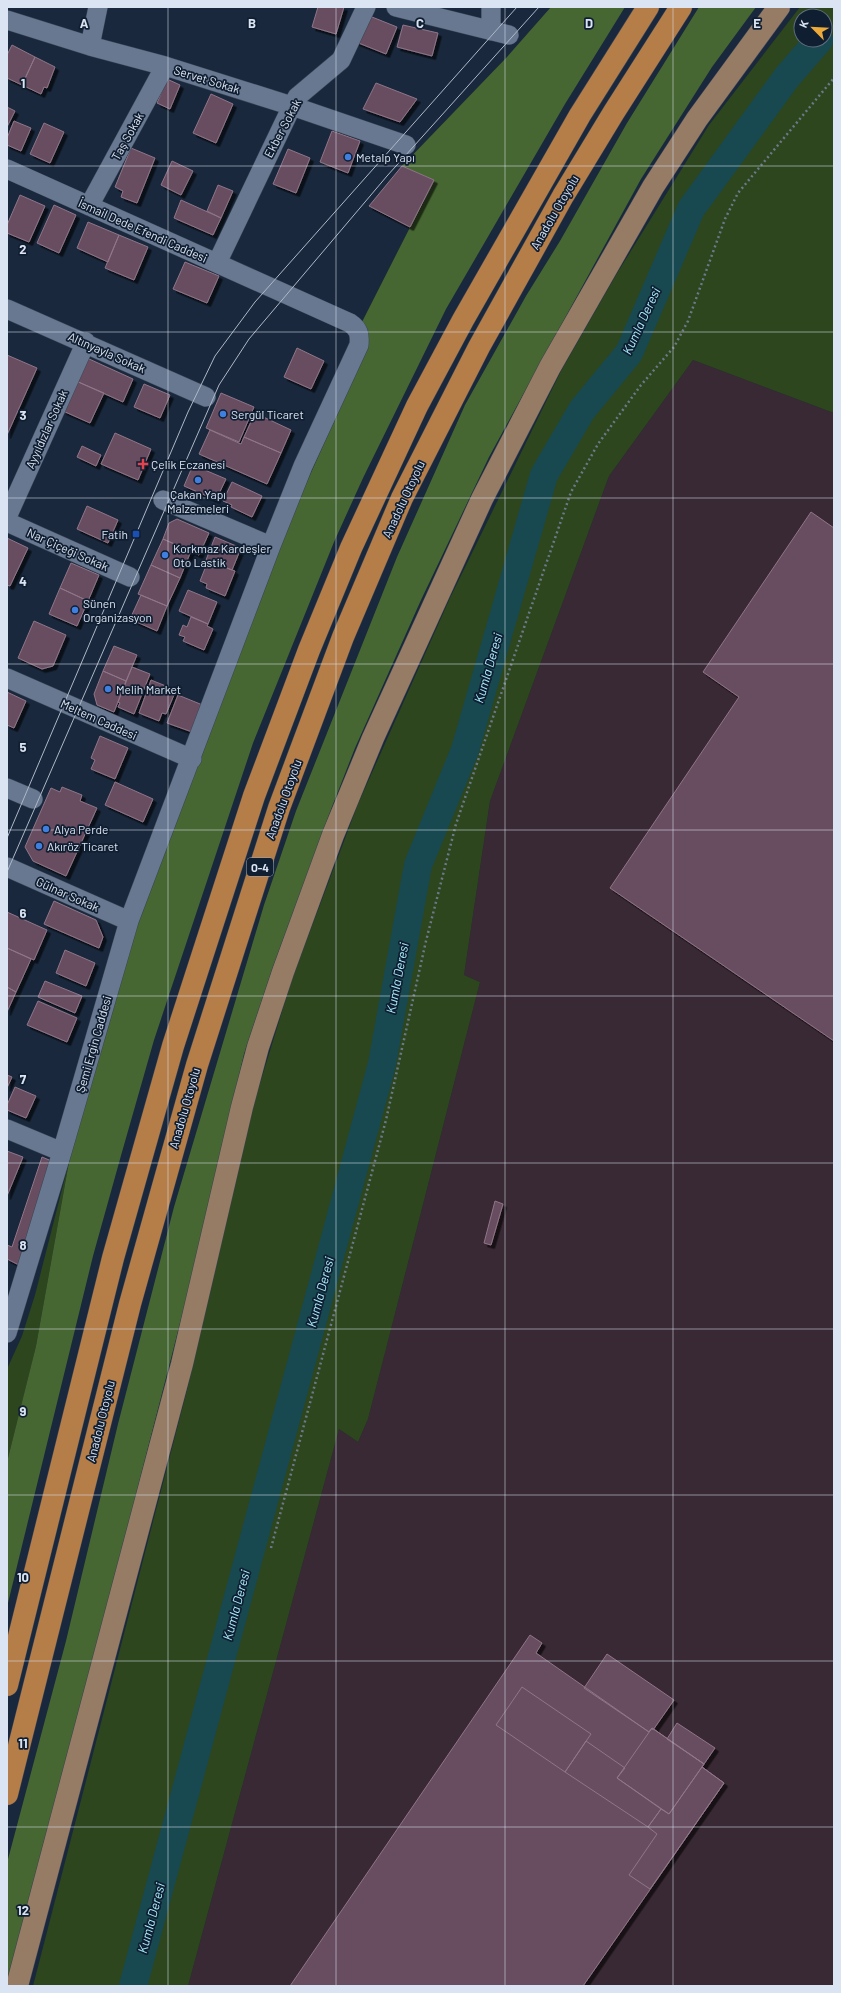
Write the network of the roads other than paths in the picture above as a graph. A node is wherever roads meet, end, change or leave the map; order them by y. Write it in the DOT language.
graph roads {
  1 [pos="98,7"];
  2 [pos="366,7"];
  3 [pos="396,7"];
  4 [pos="491,7"];
  5 [pos="648,7"];
  6 [pos="681,7"];
  7 [pos="779,7"];
  8 [pos="7,20"];
  9 [pos="90,46"];
  10 [pos="165,66"];
  11 [pos="292,106"];
  12 [pos="406,145"];
  13 [pos="9,175"];
  14 [pos="89,206"];
  15 [pos="217,263"];
  16 [pos="7,309"];
  17 [pos="86,342"];
  18 [pos="206,396"];
  19 [pos="163,500"];
  20 [pos="7,517"];
  21 [pos="7,522"];
  22 [pos="271,546"];
  23 [pos="130,577"];
  24 [pos="7,678"];
  25 [pos="192,759"];
  26 [pos="7,788"];
  27 [pos="33,800"];
  28 [pos="7,867"];
  29 [pos="128,921"];
  30 [pos="7,1129"];
  31 [pos="62,1152"];
  32 [pos="7,1333"];
  33 [pos="7,1685"];
  34 [pos="7,1794"];
  35 [pos="17,1986"];
  1 -- 9 [label="street"];
  2 -- 11 [label="street, Ekber Sokak"];
  3 -- 4 [label="street"];
  5 -- 33 [label="highway, O-4"];
  6 -- 34 [label="highway, Anadolu Otoyolu / O-4"];
  7 -- 35 [label="main road"];
  8 -- 9 [label="street, Servet Sokak"];
  9 -- 10 [label="street, Servet Sokak"];
  10 -- 11 [label="street, Servet Sokak"];
  10 -- 14 [label="street, Taş Sokak"];
  11 -- 12 [label="street, Servet Sokak"];
  11 -- 15 [label="street, Ekber Sokak"];
  13 -- 14 [label="street, İsmail Dede Efendi Caddesi"];
  14 -- 15 [label="street, İsmail Dede Efendi Caddesi"];
  15 -- 22 [label="street, İsmail Dede Efendi Caddesi"];
  16 -- 17 [label="street, Altınyayla Sokak"];
  17 -- 18 [label="street, Altınyayla Sokak"];
  17 -- 20 [label="street, Ayyıldızlar Sokak"];
  19 -- 22 [label="street"];
  21 -- 23 [label="street, Nar Çiçeği Sokak"];
  22 -- 25 [label="street, Şemi Ergin Caddesi"];
  24 -- 25 [label="street, Meltem Caddesi"];
  25 -- 29 [label="street, Şemi Ergin Caddesi"];
  26 -- 27 [label="street"];
  28 -- 29 [label="street, Gülnar Sokak"];
  29 -- 31 [label="street, Şemi Ergin Caddesi"];
  30 -- 31 [label="street"];
  31 -- 32 [label="street, Şemi Ergin Caddesi"];
}
